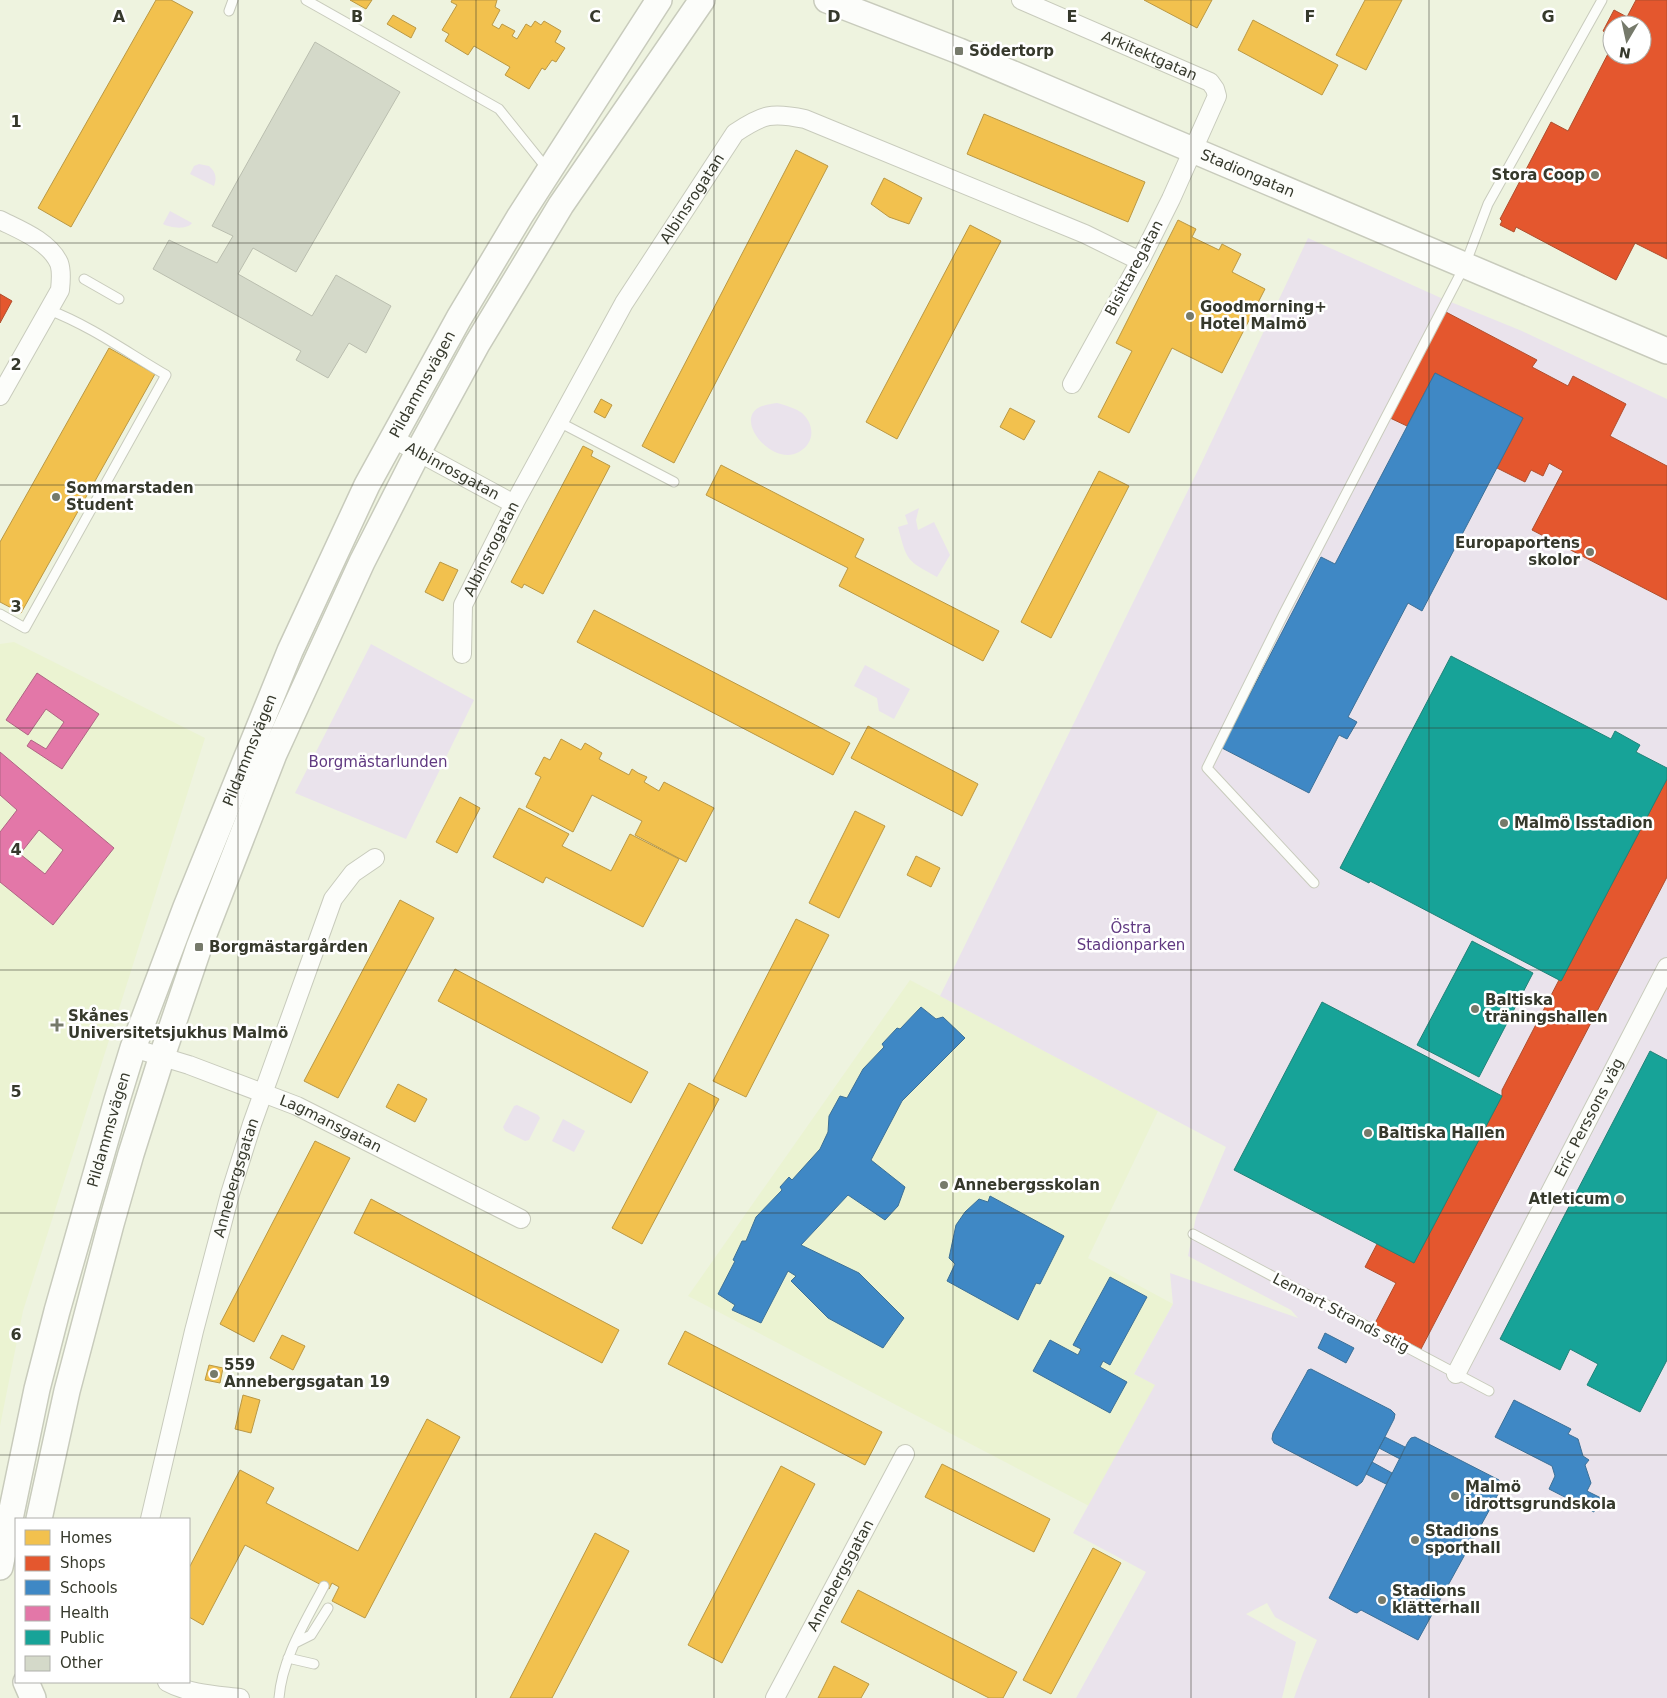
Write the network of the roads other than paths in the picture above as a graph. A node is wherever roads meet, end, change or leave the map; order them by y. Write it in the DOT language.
graph roads {
  1 [pos="233,0"];
  2 [pos="306,0"];
  3 [pos="659,0"];
  4 [pos="702,0"];
  5 [pos="826,0"];
  6 [pos="1021,0"];
  7 [pos="1602,0"];
  8 [pos="229,11"];
  9 [pos="1193,150"];
  10 [pos="548,171"];
  11 [pos="0,220"];
  12 [pos="1140,261"];
  13 [pos="1465,265"];
  14 [pos="84,279"];
  15 [pos="120,299"];
  16 [pos="49,310"];
  17 [pos="1667,351"];
  18 [pos="1072,384"];
  19 [pos="0,396"];
  20 [pos="559,422"];
  21 [pos="392,438"];
  22 [pos="418,452"];
  23 [pos="674,482"];
  24 [pos="514,504"];
  25 [pos="0,614"];
  26 [pos="462,654"];
  27 [pos="375,858"];
  28 [pos="1314,883"];
  29 [pos="1667,968"];
  30 [pos="133,1048"];
  31 [pos="162,1056"];
  32 [pos="264,1092"];
  33 [pos="521,1219"];
  34 [pos="1193,1234"];
  35 [pos="1456,1374"];
  36 [pos="1489,1391"];
  37 [pos="905,1454"];
  38 [pos="38,1518"];
  39 [pos="150,1518"];
  40 [pos="0,1567"];
  41 [pos="324,1586"];
  42 [pos="328,1608"];
  43 [pos="295,1643"];
  44 [pos="288,1658"];
  45 [pos="314,1664"];
  46 [pos="26,1683"];
  47 [pos="169,1683"];
  48 [pos="32,1698"];
  49 [pos="240,1698"];
  50 [pos="279,1698"];
  51 [pos="774,1698"];
  1 -- 8 [label="lane"];
  2 -- 10 [label="lane"];
  3 -- 10 [label="main road, Pildammsvägen"];
  4 -- 22 [label="main road, Pildammsvägen"];
  5 -- 9 [label="main road, Stadiongatan"];
  6 -- 9 [label="street, Arkitektgatan"];
  7 -- 13 [label="lane"];
  9 -- 12 [label="street, Bisittaregatan"];
  9 -- 13 [label="main road, Stadiongatan"];
  10 -- 21 [label="main road, Pildammsvägen"];
  11 -- 16 [label="street"];
  12 -- 18 [label="street, Bisittaregatan"];
  12 -- 20 [label="street, Albinsrogatan"];
  13 -- 17 [label="main road, Stadiongatan"];
  13 -- 28 [label="lane"];
  14 -- 15 [label="lane"];
  16 -- 19 [label="street"];
  16 -- 25 [label="lane"];
  20 -- 23 [label="lane"];
  20 -- 24 [label="street, Albinsrogatan"];
  21 -- 22 [label="street, Albinrosgatan"];
  21 -- 30 [label="main road, Pildammsvägen"];
  22 -- 24 [label="street, Albinrosgatan"];
  22 -- 31 [label="main road, Pildammsvägen"];
  24 -- 26 [label="street, Albinsrogatan"];
  27 -- 32 [label="street, Annebergsgatan"];
  29 -- 35 [label="street, Eric Perssons väg"];
  30 -- 31 [label="street, Lagmansgatan"];
  30 -- 40 [label="main road, Pildammsvägen"];
  31 -- 32 [label="street, Lagmansgatan"];
  31 -- 38 [label="main road, Pildammsvägen"];
  32 -- 33 [label="street, Lagmansgatan"];
  32 -- 39 [label="street, Annebergsgatan"];
  34 -- 35 [label="lane, Lennart Strands stig"];
  35 -- 36 [label="lane, Lennart Strands stig"];
  37 -- 51 [label="street, Annebergsgatan"];
  41 -- 43 [label="lane"];
  42 -- 43 [label="lane"];
  43 -- 44 [label="lane"];
  44 -- 45 [label="lane"];
  44 -- 50 [label="lane"];
  46 -- 48 [label="main road"];
  47 -- 49 [label="street"];
}
